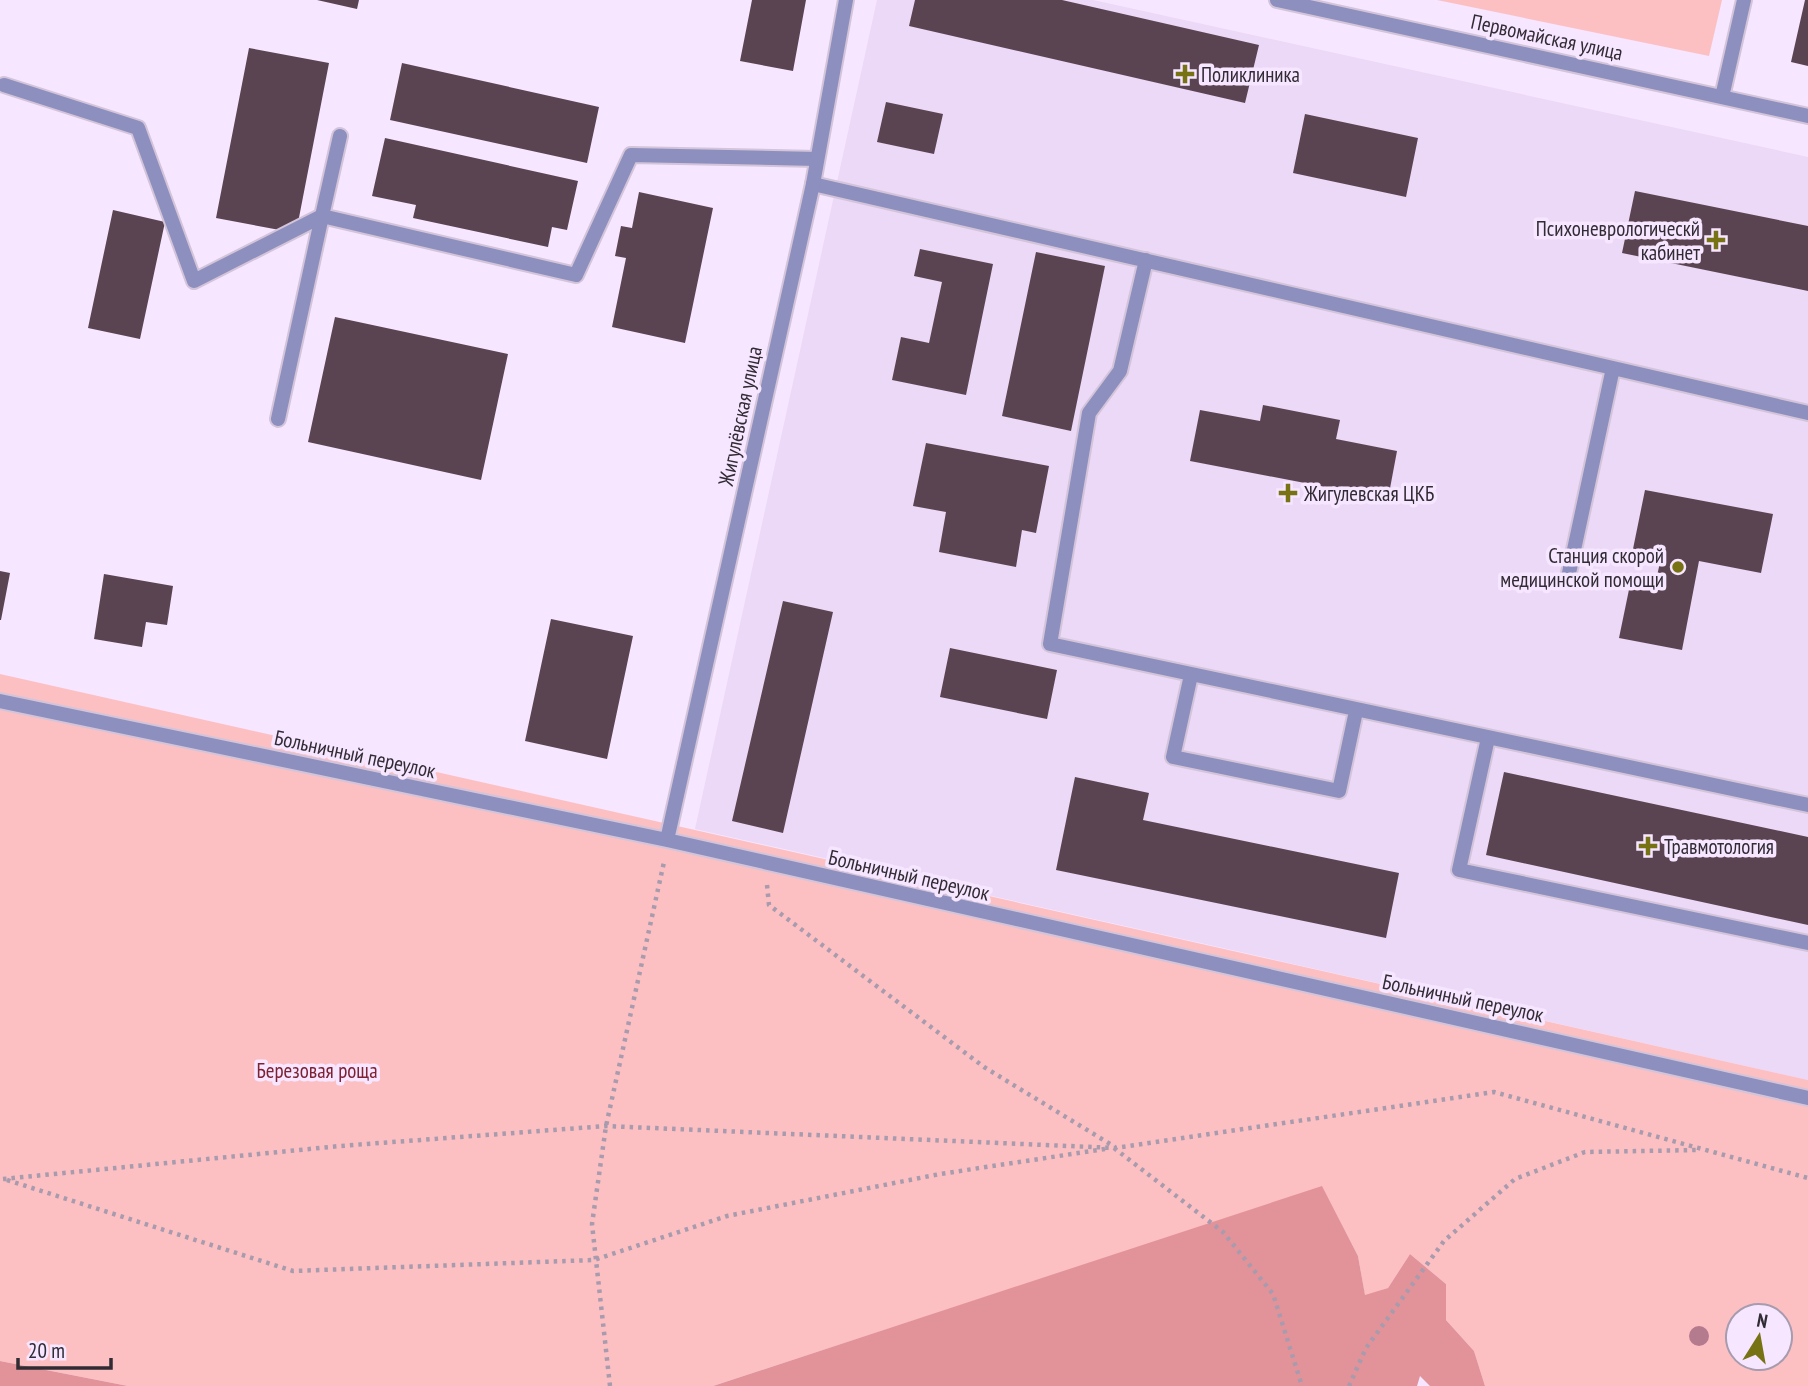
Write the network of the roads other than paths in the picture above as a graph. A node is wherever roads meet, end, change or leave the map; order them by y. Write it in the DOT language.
graph roads {
  1 [pos="846,0"];
  2 [pos="1277,0"];
  3 [pos="1744,0"];
  4 [pos="4,85"];
  5 [pos="1722,97"];
  6 [pos="1808,116"];
  7 [pos="340,136"];
  8 [pos="817,159"];
  9 [pos="813,184"];
  10 [pos="322,216"];
  11 [pos="1146,260"];
  12 [pos="1613,368"];
  13 [pos="1808,412"];
  14 [pos="278,419"];
  15 [pos="1569,573"];
  16 [pos="1191,675"];
  17 [pos="0,701"];
  18 [pos="1356,711"];
  19 [pos="1488,738"];
  20 [pos="1808,805"];
  21 [pos="667,840"];
  22 [pos="1808,943"];
  23 [pos="1808,1098"];
  1 -- 8 [label="street, Жигулёвская улица"];
  2 -- 5 [label="street, Первомайская улица"];
  3 -- 5 [label="street"];
  4 -- 10 [label="street"];
  5 -- 6 [label="street, Первомайская улица"];
  7 -- 10 [label="street"];
  8 -- 9 [label="street, Жигулёвская улица"];
  8 -- 10 [label="street"];
  9 -- 11 [label="street"];
  9 -- 21 [label="street, Жигулёвская улица"];
  10 -- 14 [label="street"];
  11 -- 12 [label="street"];
  11 -- 16 [label="street"];
  12 -- 13 [label="street"];
  12 -- 15 [label="street"];
  16 -- 18 [label="street"];
  16 -- 18 [label="street"];
  17 -- 21 [label="street, Больничный переулок"];
  18 -- 19 [label="street"];
  19 -- 20 [label="street"];
  19 -- 22 [label="street"];
  21 -- 23 [label="street, Больничный переулок"];
}
